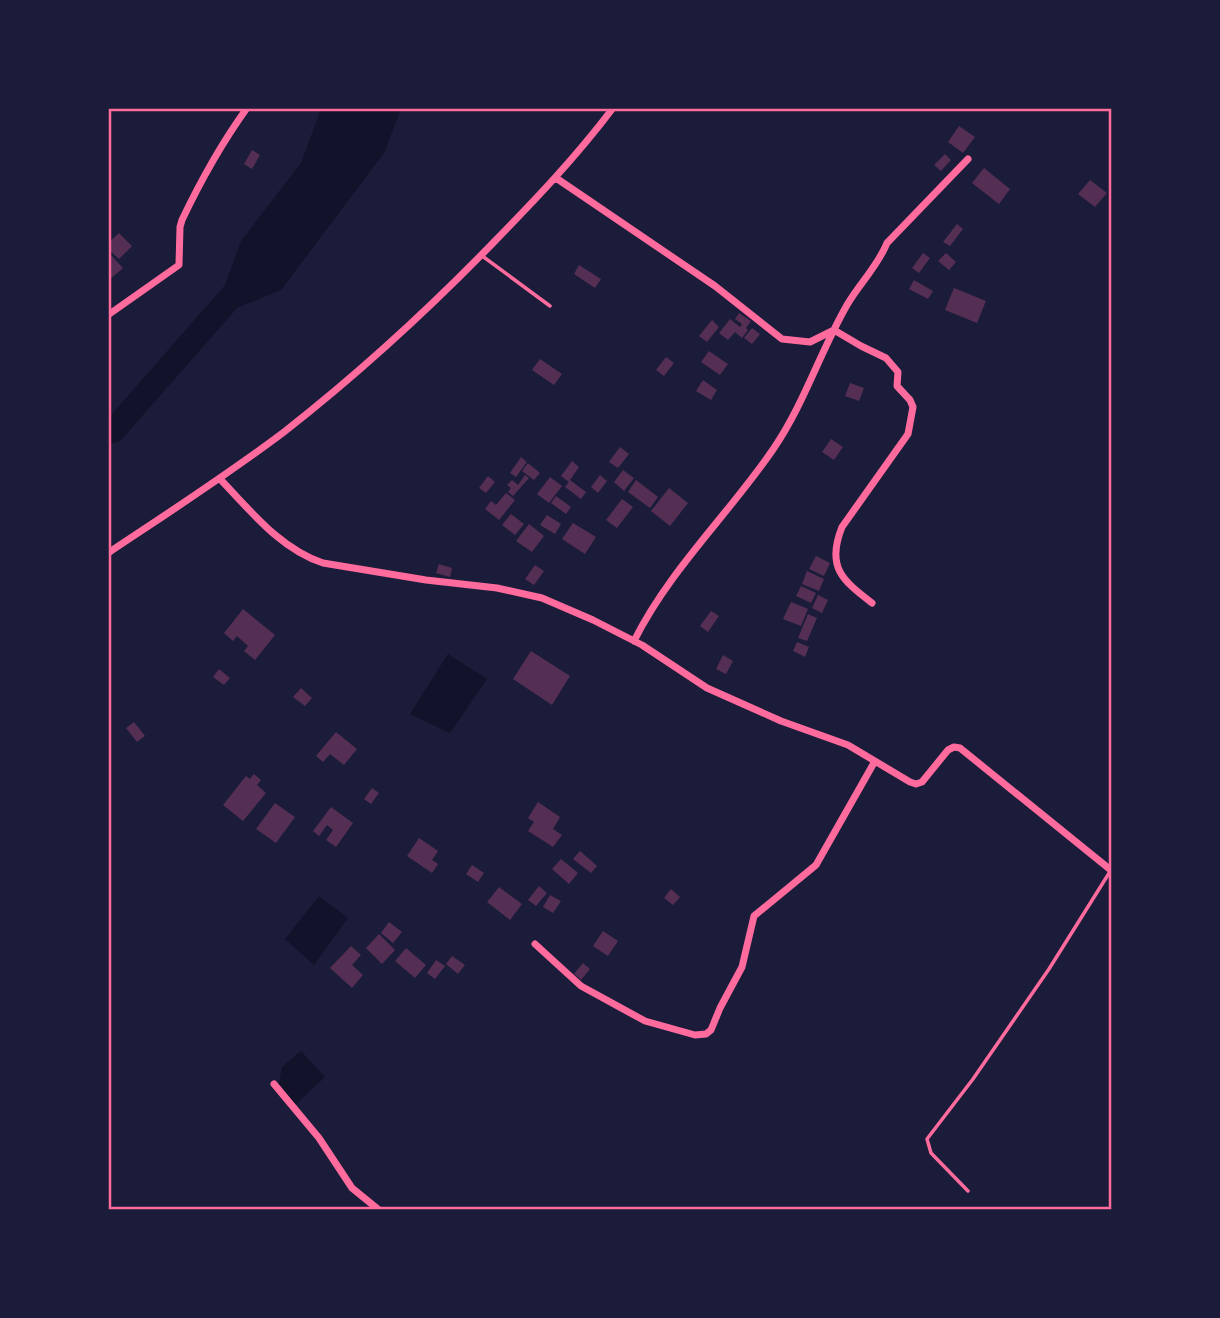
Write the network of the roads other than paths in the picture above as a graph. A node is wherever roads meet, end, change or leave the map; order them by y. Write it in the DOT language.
graph roads {
  1 [pos="247,108"];
  2 [pos="613,108"];
  3 [pos="968,159"];
  4 [pos="556,178"];
  5 [pos="481,255"];
  6 [pos="550,306"];
  7 [pos="108,315"];
  8 [pos="834,330"];
  9 [pos="220,479"];
  10 [pos="108,553"];
  11 [pos="872,603"];
  12 [pos="634,641"];
  13 [pos="876,761"];
  14 [pos="1111,870"];
  15 [pos="535,944"];
  16 [pos="274,1084"];
  17 [pos="968,1191"];
  18 [pos="379,1209"];
  1 -- 7 [label="street"];
  2 -- 4 [label="street"];
  3 -- 8 [label="street"];
  4 -- 5 [label="street"];
  4 -- 8 [label="street"];
  5 -- 6 [label="lane"];
  5 -- 9 [label="street"];
  8 -- 11 [label="street"];
  8 -- 12 [label="street"];
  9 -- 10 [label="street"];
  9 -- 12 [label="street"];
  12 -- 13 [label="street"];
  13 -- 14 [label="street"];
  13 -- 15 [label="street"];
  14 -- 17 [label="lane"];
  16 -- 18 [label="street"];
}
